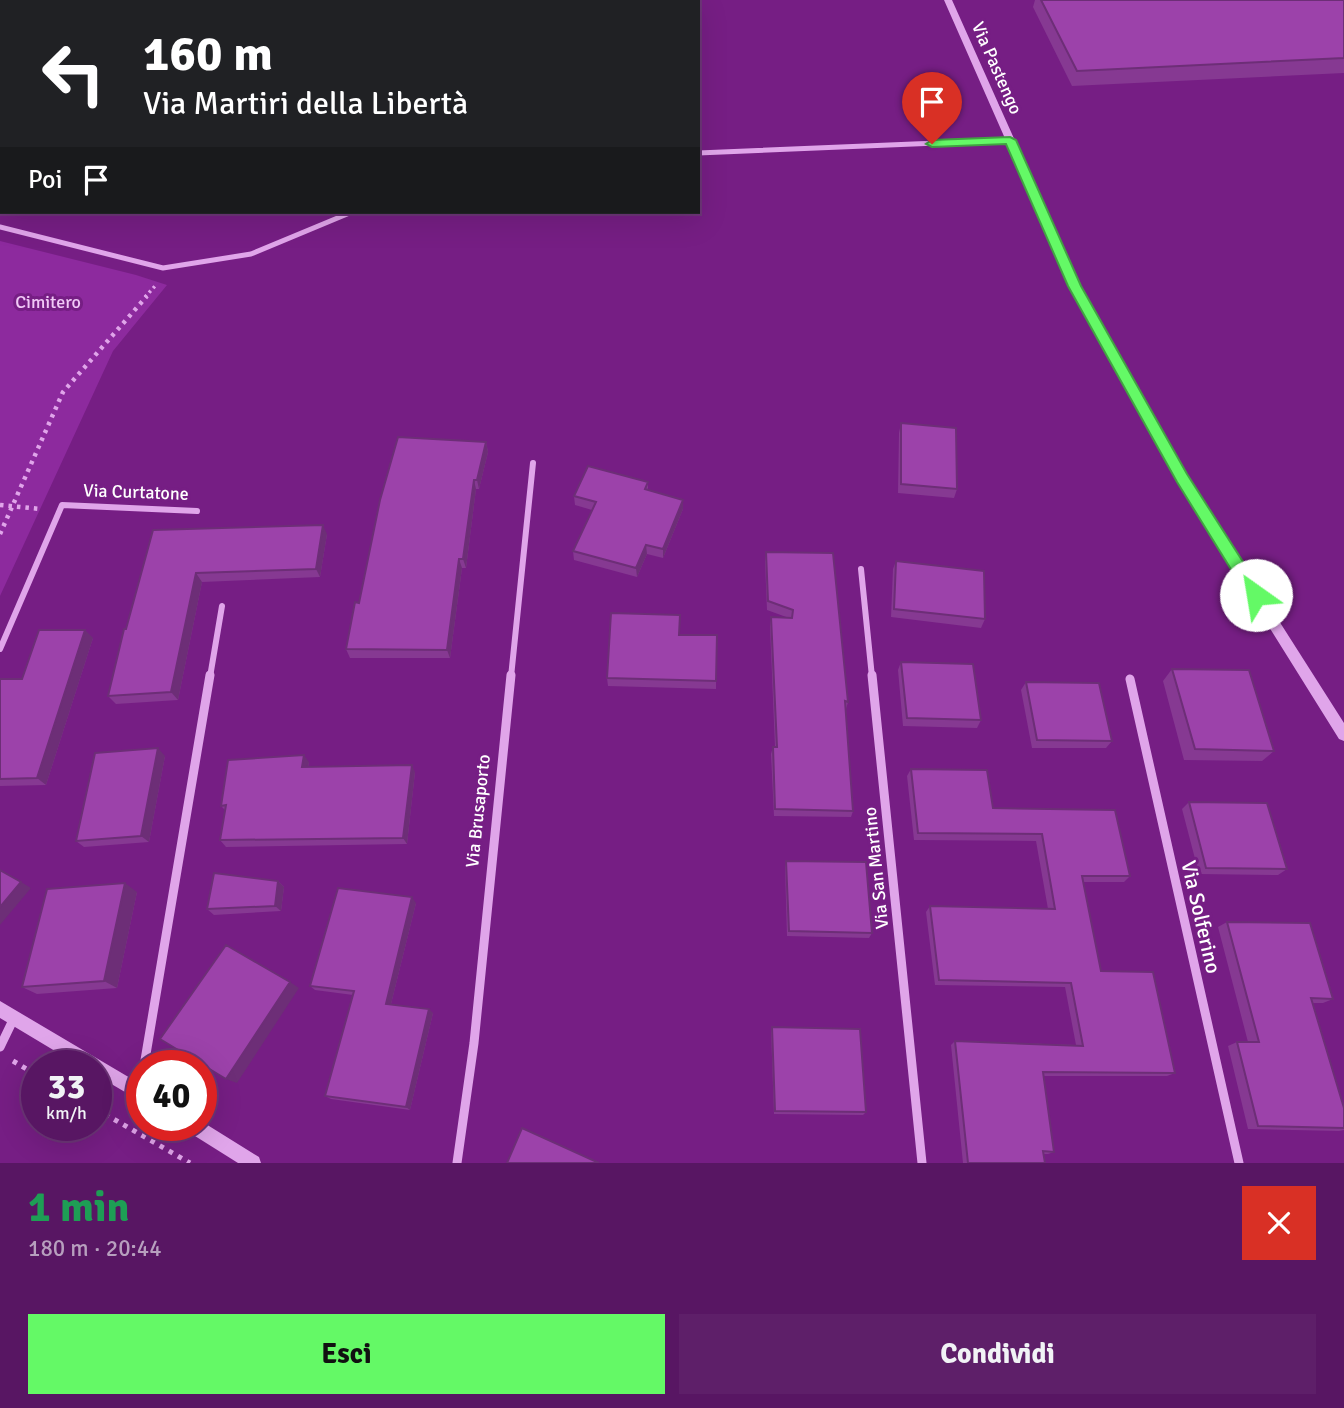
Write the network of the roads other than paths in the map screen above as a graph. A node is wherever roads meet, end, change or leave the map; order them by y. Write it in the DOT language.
graph roads {
  1 [pos="948,0"];
  2 [pos="1010,140"];
  3 [pos="700,153"];
  4 [pos="347,214"];
  5 [pos="0,227"];
  6 [pos="533,463"];
  7 [pos="197,511"];
  8 [pos="861,569"];
  9 [pos="222,606"];
  10 [pos="0,649"];
  11 [pos="1130,679"];
  12 [pos="1344,735"];
  13 [pos="7,1013"];
  14 [pos="0,1048"];
  15 [pos="69,1050"];
  16 [pos="147,1050"];
  17 [pos="217,1140"];
  18 [pos="253,1163"];
  19 [pos="457,1163"];
  20 [pos="922,1163"];
  21 [pos="1239,1163"];
  1 -- 2 [label="street, Via Pastengo"];
  2 -- 3 [label="street"];
  2 -- 12 [label="street, Via Pastengo"];
  4 -- 5 [label="street"];
  6 -- 19 [label="street, Via Brusaporto"];
  7 -- 10 [label="street, Via Curtatone"];
  8 -- 20 [label="street, Via San Martino"];
  9 -- 16 [label="street"];
  11 -- 21 [label="street, Via Solferino"];
  13 -- 14 [label="street"];
  13 -- 15 [label="street"];
  17 -- 18 [label="street"];
}
